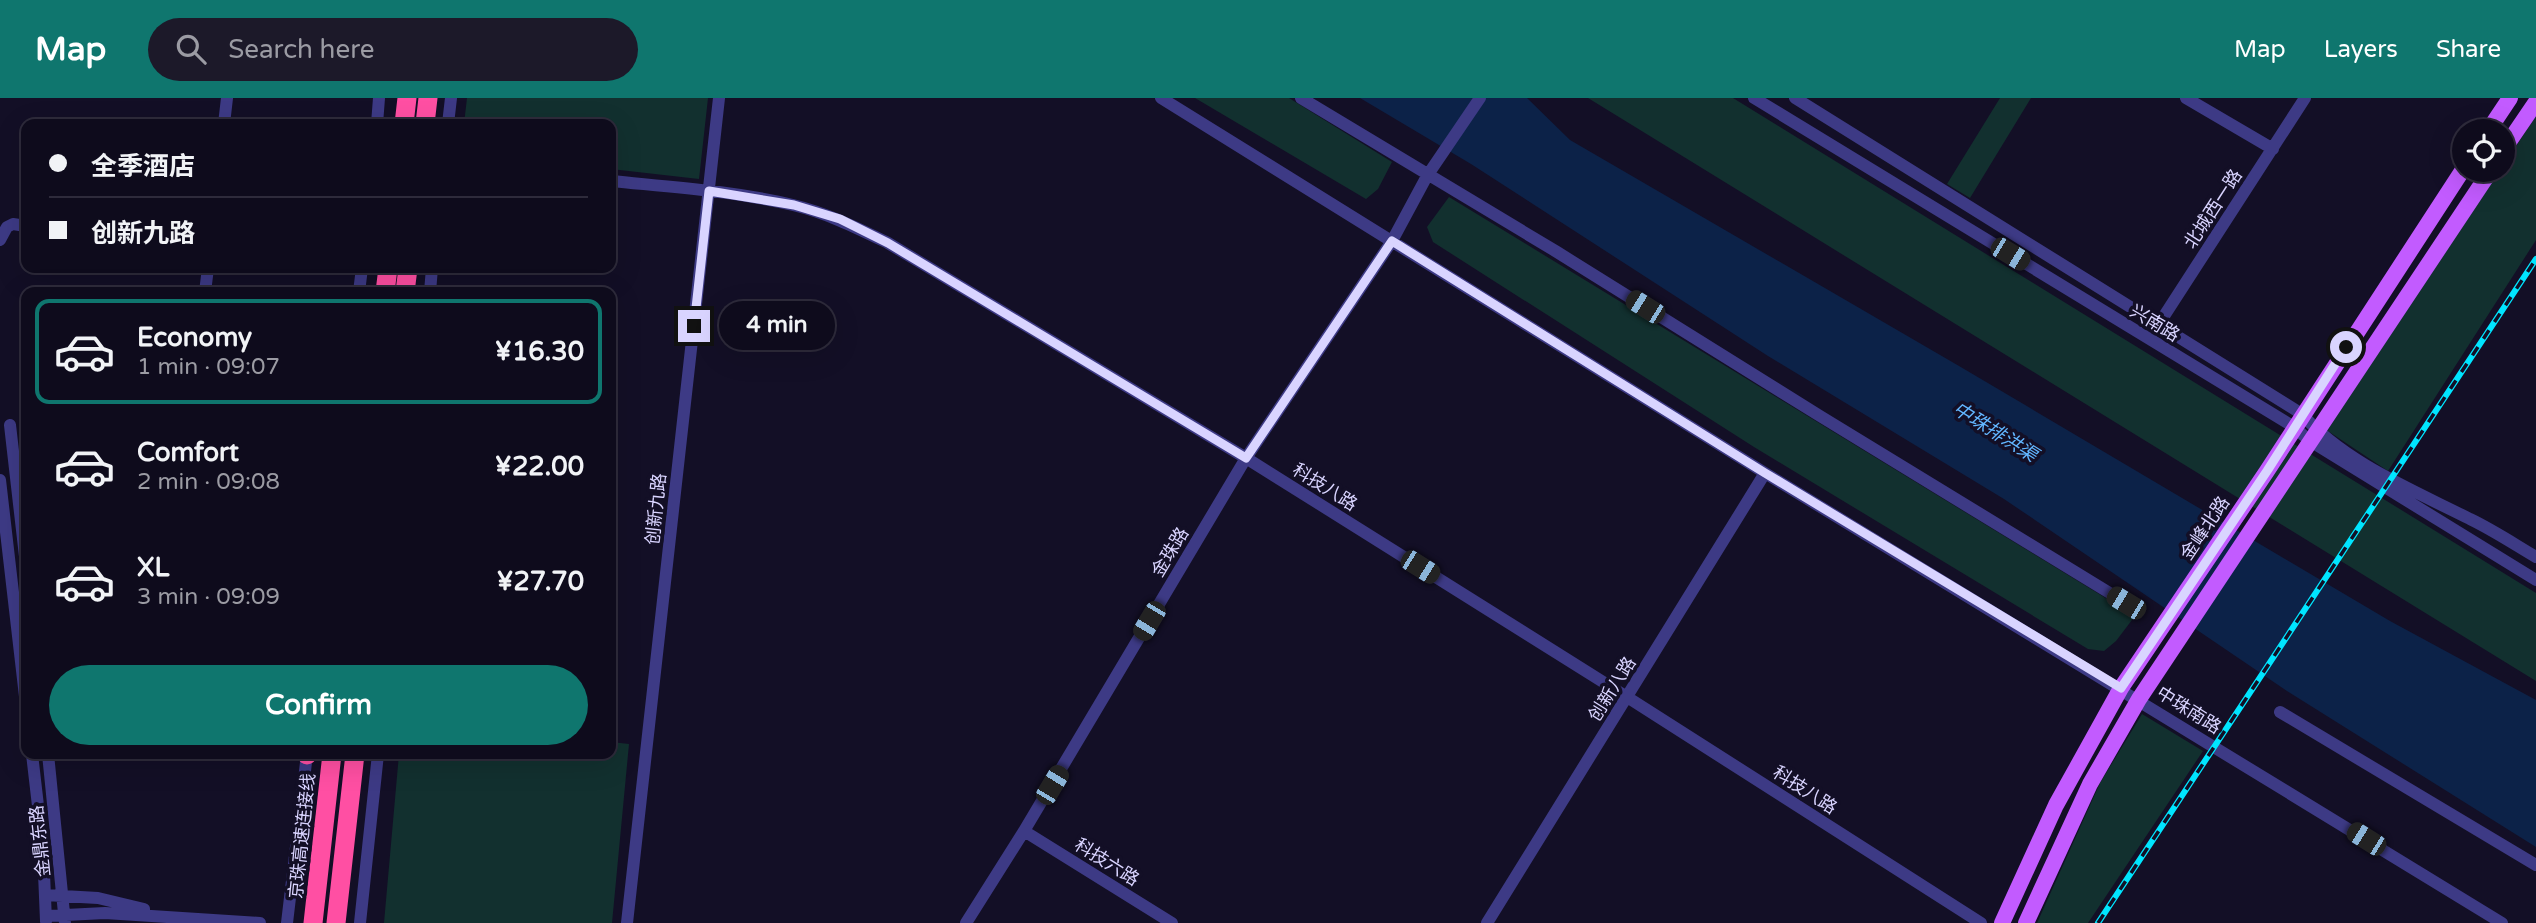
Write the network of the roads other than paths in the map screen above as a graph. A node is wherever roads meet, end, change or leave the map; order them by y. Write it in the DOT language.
graph roads {
  1 [pos="227,98"];
  2 [pos="379,98"];
  3 [pos="407,98"];
  4 [pos="428,98"];
  5 [pos="451,98"];
  6 [pos="719,98"];
  7 [pos="1161,98"];
  8 [pos="1300,98"];
  9 [pos="1480,98"];
  10 [pos="1754,98"];
  11 [pos="1795,98"];
  12 [pos="2186,98"];
  13 [pos="2305,98"];
  14 [pos="2510,98"];
  15 [pos="2536,102"];
  16 [pos="225,119"];
  17 [pos="377,119"];
  18 [pos="405,119"];
  19 [pos="426,119"];
  20 [pos="449,119"];
  21 [pos="2496,119"];
  22 [pos="2515,133"];
  23 [pos="2273,149"];
  24 [pos="1427,176"];
  25 [pos="616,182"];
  26 [pos="2455,182"];
  27 [pos="2483,182"];
  28 [pos="709,191"];
  29 [pos="21,225"];
  30 [pos="0,240"];
  31 [pos="1392,241"];
  32 [pos="2158,326"];
  33 [pos="2149,339"];
  34 [pos="2298,421"];
  35 [pos="10,425"];
  36 [pos="2313,436"];
  37 [pos="1246,458"];
  38 [pos="1765,473"];
  39 [pos="0,480"];
  40 [pos="21,521"];
  41 [pos="2536,557"];
  42 [pos="11,573"];
  43 [pos="21,573"];
  44 [pos="2536,580"];
  45 [pos="2126,603"];
  46 [pos="21,661"];
  47 [pos="2121,688"];
  48 [pos="1627,697"];
  49 [pos="2139,699"];
  50 [pos="2280,712"];
  51 [pos="33,759"];
  52 [pos="49,759"];
  53 [pos="307,759"];
  54 [pos="331,759"];
  55 [pos="354,759"];
  56 [pos="377,759"];
  57 [pos="1024,831"];
  58 [pos="2536,865"];
  59 [pos="45,895"];
  60 [pos="64,895"];
  61 [pos="175,916"];
  62 [pos="46,919"];
  63 [pos="66,919"];
  64 [pos="260,923"];
  65 [pos="287,923"];
  66 [pos="313,923"];
  67 [pos="336,923"];
  68 [pos="360,923"];
  69 [pos="627,923"];
  70 [pos="966,923"];
  71 [pos="1172,923"];
  72 [pos="1487,923"];
  73 [pos="1981,923"];
  74 [pos="2002,923"];
  75 [pos="2026,923"];
  76 [pos="2502,923"];
  1 -- 16 [label="street"];
  2 -- 17 [label="street"];
  3 -- 18 [label="highway"];
  4 -- 19 [label="highway"];
  5 -- 20 [label="street"];
  6 -- 28 [label="street, 创新九路"];
  7 -- 31 [label="street, 中珠南路"];
  8 -- 24 [label="street"];
  9 -- 24 [label="street, 金珠路"];
  10 -- 33 [label="street, 兴南路"];
  11 -- 32 [label="street, 兴南路"];
  12 -- 23 [label="street"];
  13 -- 23 [label="street, 北城西一路"];
  14 -- 21 [label="main road"];
  15 -- 22 [label="main road"];
  23 -- 32 [label="street, 北城西一路"];
  24 -- 31 [label="street, 金珠路"];
  24 -- 45 [label="street"];
  25 -- 28 [label="street, 科技八路"];
  26 -- 34 [label="main road, 金峰北路"];
  27 -- 36 [label="main road"];
  28 -- 37 [label="street, 科技八路"];
  28 -- 69 [label="street, 创新九路"];
  29 -- 30 [label="street"];
  31 -- 37 [label="street, 金珠路"];
  31 -- 38 [label="street, 中珠南路"];
  32 -- 33 [label="street, 北城西一路"];
  32 -- 34 [label="street, 兴南路"];
  33 -- 34 [label="street, 兴南路"];
  34 -- 36 [label="street, 兴南路"];
  34 -- 47 [label="main road, 金峰北路"];
  35 -- 40 [label="street"];
  36 -- 41 [label="street, 兴南路"];
  36 -- 44 [label="street, 兴南路"];
  36 -- 49 [label="main road"];
  37 -- 48 [label="street, 科技八路"];
  37 -- 57 [label="street, 金珠路"];
  38 -- 47 [label="street, 中珠南路"];
  38 -- 48 [label="street, 创新八路"];
  39 -- 42 [label="street"];
  42 -- 43 [label="street"];
  42 -- 46 [label="street"];
  47 -- 49 [label="street, 中珠南路"];
  47 -- 74 [label="main road, 金峰北路"];
  48 -- 72 [label="street, 创新八路"];
  48 -- 73 [label="street, 科技八路"];
  49 -- 75 [label="main road"];
  49 -- 76 [label="street, 中珠南路"];
  50 -- 58 [label="street"];
  51 -- 59 [label="street, 金鼎东路"];
  52 -- 60 [label="street, 金鼎东路"];
  53 -- 65 [label="street"];
  54 -- 66 [label="highway, 京珠高速连接线"];
  55 -- 67 [label="highway"];
  56 -- 68 [label="street"];
  57 -- 70 [label="street, 金珠路"];
  57 -- 71 [label="street, 科技六路"];
  59 -- 60 [label="street"];
  59 -- 62 [label="street, 金鼎东路"];
  60 -- 61 [label="street"];
  60 -- 63 [label="street, 金鼎东路"];
  61 -- 63 [label="street"];
  61 -- 64 [label="street"];
  62 -- 63 [label="street"];
}
